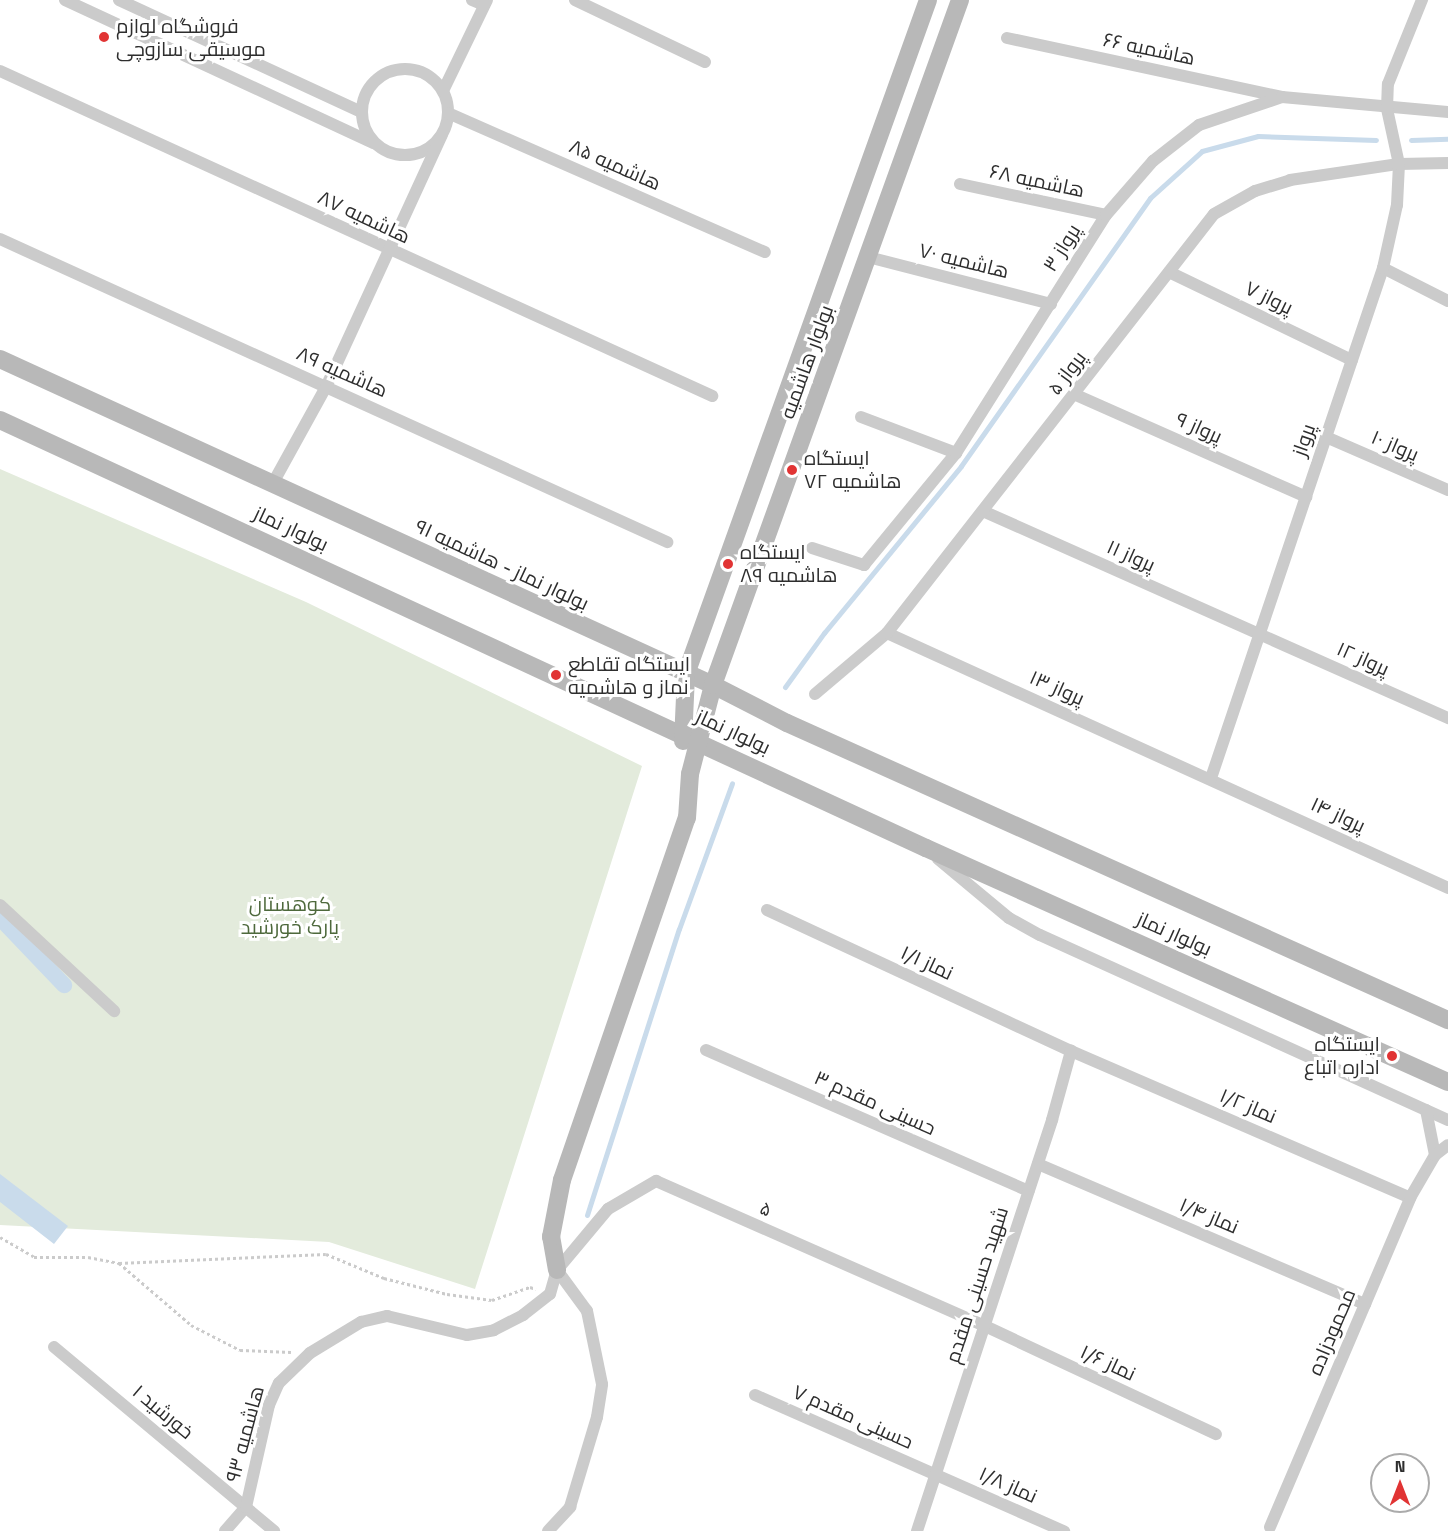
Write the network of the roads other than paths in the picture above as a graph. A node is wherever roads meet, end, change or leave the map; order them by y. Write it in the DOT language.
graph roads {
  1 [pos="65,0"];
  2 [pos="119,0"];
  3 [pos="472,0"];
  4 [pos="928,0"];
  5 [pos="960,0"];
  6 [pos="1422,0"];
  7 [pos="582,2"];
  8 [pos="485,3"];
  9 [pos="1007,38"];
  10 [pos="705,62"];
  11 [pos="0,71"];
  12 [pos="443,91"];
  13 [pos="1282,97"];
  14 [pos="1387,109"];
  15 [pos="361,112"];
  16 [pos="1448,112"];
  17 [pos="448,113"];
  18 [pos="442,135"];
  19 [pos="373,143"];
  20 [pos="1448,163"];
  21 [pos="1399,164"];
  22 [pos="960,184"];
  23 [pos="1106,215"];
  24 [pos="0,239"];
  25 [pos="389,250"];
  26 [pos="765,252"];
  27 [pos="868,257"];
  28 [pos="1383,268"];
  29 [pos="1169,272"];
  30 [pos="1448,300"];
  31 [pos="1051,304"];
  32 [pos="0,359"];
  33 [pos="1352,360"];
  34 [pos="326,387"];
  35 [pos="1076,395"];
  36 [pos="712,396"];
  37 [pos="861,417"];
  38 [pos="0,420"];
  39 [pos="1326,437"];
  40 [pos="956,453"];
  41 [pos="273,483"];
  42 [pos="1448,490"];
  43 [pos="1306,496"];
  44 [pos="985,512"];
  45 [pos="667,542"];
  46 [pos="813,548"];
  47 [pos="887,633"];
  48 [pos="1262,636"];
  49 [pos="686,674"];
  50 [pos="713,685"];
  51 [pos="815,694"];
  52 [pos="1448,718"];
  53 [pos="681,732"];
  54 [pos="700,741"];
  55 [pos="690,774"];
  56 [pos="1211,778"];
  57 [pos="926,848"];
  58 [pos="1448,888"];
  59 [pos="0,905"];
  60 [pos="767,910"];
  61 [pos="114,1011"];
  62 [pos="1448,1020"];
  63 [pos="706,1050"];
  64 [pos="1071,1051"];
  65 [pos="1448,1082"];
  66 [pos="1426,1110"];
  67 [pos="1448,1120"];
  68 [pos="1448,1145"];
  69 [pos="1435,1155"];
  70 [pos="1038,1164"];
  71 [pos="1029,1191"];
  72 [pos="1410,1198"];
  73 [pos="556,1270"];
  74 [pos="1365,1304"];
  75 [pos="984,1326"];
  76 [pos="54,1347"];
  77 [pos="755,1395"];
  78 [pos="1216,1434"];
  79 [pos="936,1475"];
  80 [pos="246,1507"];
  81 [pos="1270,1527"];
  82 [pos="225,1531"];
  83 [pos="274,1531"];
  84 [pos="548,1531"];
  85 [pos="917,1531"];
  86 [pos="1064,1531"];
  1 -- 19 [label="street"];
  2 -- 15 [label="street"];
  3 -- 8 [label="street"];
  4 -- 49 [label="main road, بولوار هاشمیه"];
  5 -- 27 [label="main road, بولوار هاشمیه"];
  6 -- 14 [label="street, پرواز"];
  7 -- 10 [label="street"];
  8 -- 12 [label="street"];
  9 -- 13 [label="street, هاشمیه ۶۶"];
  11 -- 25 [label="street, هاشمیه ۸۷"];
  12 -- 15 [label="street"];
  12 -- 17 [label="street"];
  13 -- 14 [label="street, پرواز ۳"];
  13 -- 23 [label="street, پرواز ۳"];
  14 -- 16 [label="street, پرواز ۳"];
  14 -- 21 [label="street, پرواز"];
  15 -- 19 [label="street"];
  17 -- 18 [label="street"];
  17 -- 26 [label="street, هاشمیه ۸۵"];
  18 -- 19 [label="street"];
  18 -- 25 [label="street"];
  20 -- 21 [label="street, پرواز ۵"];
  21 -- 28 [label="street, پرواز"];
  21 -- 29 [label="street, پرواز ۵"];
  22 -- 23 [label="street, هاشمیه ۶۸"];
  23 -- 31 [label="street, پرواز ۳"];
  24 -- 34 [label="street, هاشمیه ۸۹"];
  25 -- 34 [label="street"];
  25 -- 36 [label="street, هاشمیه ۸۷"];
  27 -- 31 [label="street, هاشمیه ۷۰"];
  27 -- 50 [label="main road, بولوار هاشمیه"];
  28 -- 30 [label="street"];
  28 -- 33 [label="street, پرواز"];
  29 -- 33 [label="street, پرواز ۷"];
  29 -- 35 [label="street, پرواز ۵"];
  31 -- 40 [label="street, پرواز ۳"];
  32 -- 41 [label="main road, بولوار نماز"];
  33 -- 39 [label="street, پرواز"];
  34 -- 41 [label="street"];
  34 -- 45 [label="street, هاشمیه ۸۹"];
  35 -- 43 [label="street, پرواز ۹"];
  35 -- 44 [label="street, پرواز ۵"];
  37 -- 40 [label="street"];
  38 -- 53 [label="main road, بولوار نماز"];
  39 -- 42 [label="street, پرواز ۱۰"];
  39 -- 43 [label="street, پرواز"];
  40 -- 46 [label="street, پرواز ۳"];
  41 -- 49 [label="main road, بولوار نماز - هاشمیه ۹۱"];
  43 -- 48 [label="street, پرواز"];
  44 -- 47 [label="street, پرواز ۵"];
  44 -- 48 [label="street, پرواز ۱۱"];
  47 -- 51 [label="street, پرواز ۵"];
  47 -- 56 [label="street, پرواز ۱۳"];
  48 -- 52 [label="street, پرواز ۱۲"];
  48 -- 56 [label="street, پرواز"];
  49 -- 50 [label="main road, بولوار نماز - هاشمیه ۹۱"];
  49 -- 53 [label="main road, بولوار هاشمیه"];
  50 -- 54 [label="main road, بولوار هاشمیه"];
  50 -- 62 [label="main road, بولوار نماز"];
  53 -- 54 [label="main road, بولوار نماز"];
  53 -- 55 [label="main road, بولوار هاشمیه"];
  54 -- 55 [label="main road, بولوار هاشمیه"];
  54 -- 57 [label="main road, بولوار نماز"];
  55 -- 73 [label="main road"];
  56 -- 58 [label="street, پرواز ۱۴"];
  57 -- 65 [label="main road, بولوار نماز"];
  57 -- 66 [label="street"];
  59 -- 61 [label="street"];
  60 -- 64 [label="street, نماز ۱/۱"];
  63 -- 71 [label="street, حسینی مقدم ۳"];
  64 -- 70 [label="street, شهید حسینی مقدم"];
  64 -- 72 [label="street, نماز ۱/۲"];
  66 -- 67 [label="street"];
  66 -- 69 [label="street"];
  68 -- 69 [label="street, محمودزاده"];
  69 -- 72 [label="street, محمودزاده"];
  70 -- 71 [label="street, شهید حسینی مقدم"];
  70 -- 74 [label="street, نماز ۱/۴"];
  71 -- 75 [label="street, شهید حسینی مقدم"];
  72 -- 74 [label="street, محمودزاده"];
  73 -- 75 [label="street, ۵"];
  73 -- 80 [label="street, هاشمیه ۹۳"];
  73 -- 84 [label="street"];
  74 -- 81 [label="street, محمودزاده"];
  75 -- 78 [label="street, نماز ۱/۶"];
  75 -- 79 [label="street, شهید حسینی مقدم"];
  76 -- 80 [label="street, خورشید ۱"];
  77 -- 79 [label="street, حسینی مقدم ۷"];
  79 -- 85 [label="street, شهید حسینی مقدم"];
  79 -- 86 [label="street, نماز ۱/۸"];
  80 -- 82 [label="street, هاشمیه ۹۳"];
  80 -- 83 [label="street, خورشید ۱"];
}
